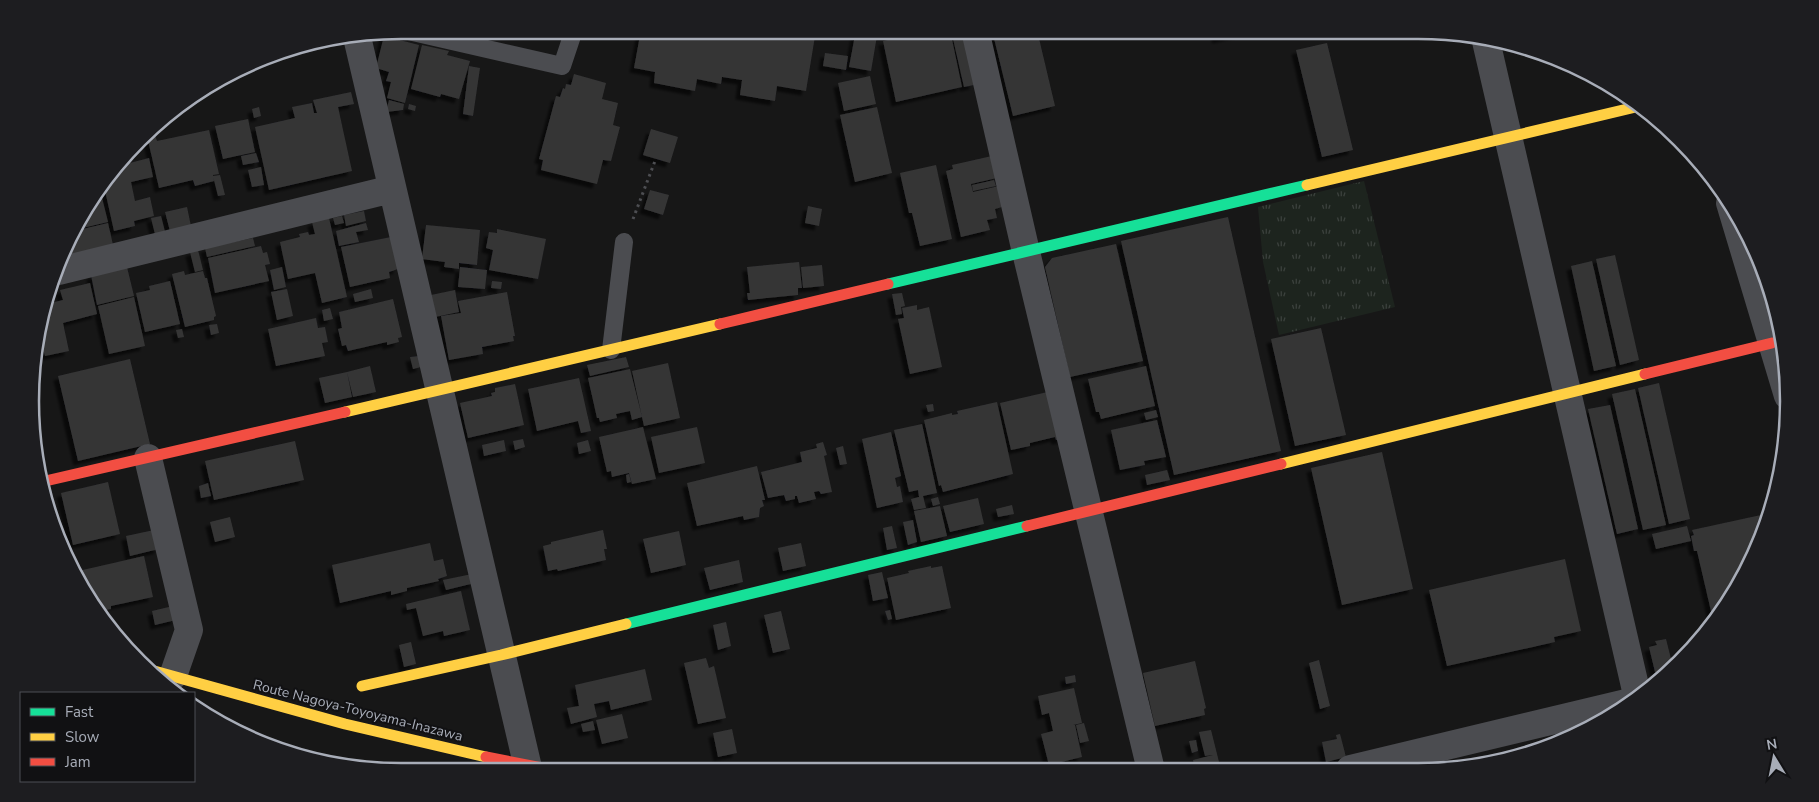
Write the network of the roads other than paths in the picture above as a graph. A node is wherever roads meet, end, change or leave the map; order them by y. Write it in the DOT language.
graph roads {
  1 [pos="444,39"];
  2 [pos="571,39"];
  3 [pos="977,39"];
  4 [pos="358,42"];
  5 [pos="1487,46"];
  6 [pos="1631,108"];
  7 [pos="1508,138"];
  8 [pos="392,190"];
  9 [pos="1741,238"];
  10 [pos="624,242"];
  11 [pos="1026,252"];
  12 [pos="64,269"];
  13 [pos="1775,339"];
  14 [pos="611,350"];
  15 [pos="1777,353"];
  16 [pos="439,391"];
  17 [pos="1568,394"];
  18 [pos="148,458"];
  19 [pos="48,480"];
  20 [pos="1089,512"];
  21 [pos="501,655"];
  22 [pos="161,672"];
  23 [pos="173,676"];
  24 [pos="362,686"];
  25 [pos="1636,690"];
  26 [pos="1613,706"];
  27 [pos="507,763"];
  28 [pos="527,763"];
  29 [pos="1149,763"];
  30 [pos="1375,763"];
  1 -- 2 [label="lane"];
  3 -- 11 [label="street"];
  4 -- 8 [label="street"];
  5 -- 7 [label="street"];
  6 -- 7 [label="street"];
  7 -- 11 [label="street"];
  7 -- 17 [label="street"];
  8 -- 12 [label="street"];
  8 -- 16 [label="street"];
  9 -- 13 [label="street"];
  10 -- 14 [label="lane"];
  11 -- 14 [label="street"];
  11 -- 20 [label="street"];
  14 -- 16 [label="street"];
  15 -- 17 [label="street"];
  16 -- 18 [label="street"];
  16 -- 21 [label="street"];
  17 -- 20 [label="street"];
  17 -- 25 [label="street"];
  18 -- 19 [label="street"];
  18 -- 23 [label="street"];
  20 -- 21 [label="street"];
  20 -- 29 [label="street"];
  21 -- 24 [label="street"];
  21 -- 28 [label="street"];
  22 -- 23 [label="street, Route Nagoya-Toyoyama-Inazawa"];
  23 -- 27 [label="street, Route Nagoya-Toyoyama-Inazawa"];
  26 -- 30 [label="street"];
}
